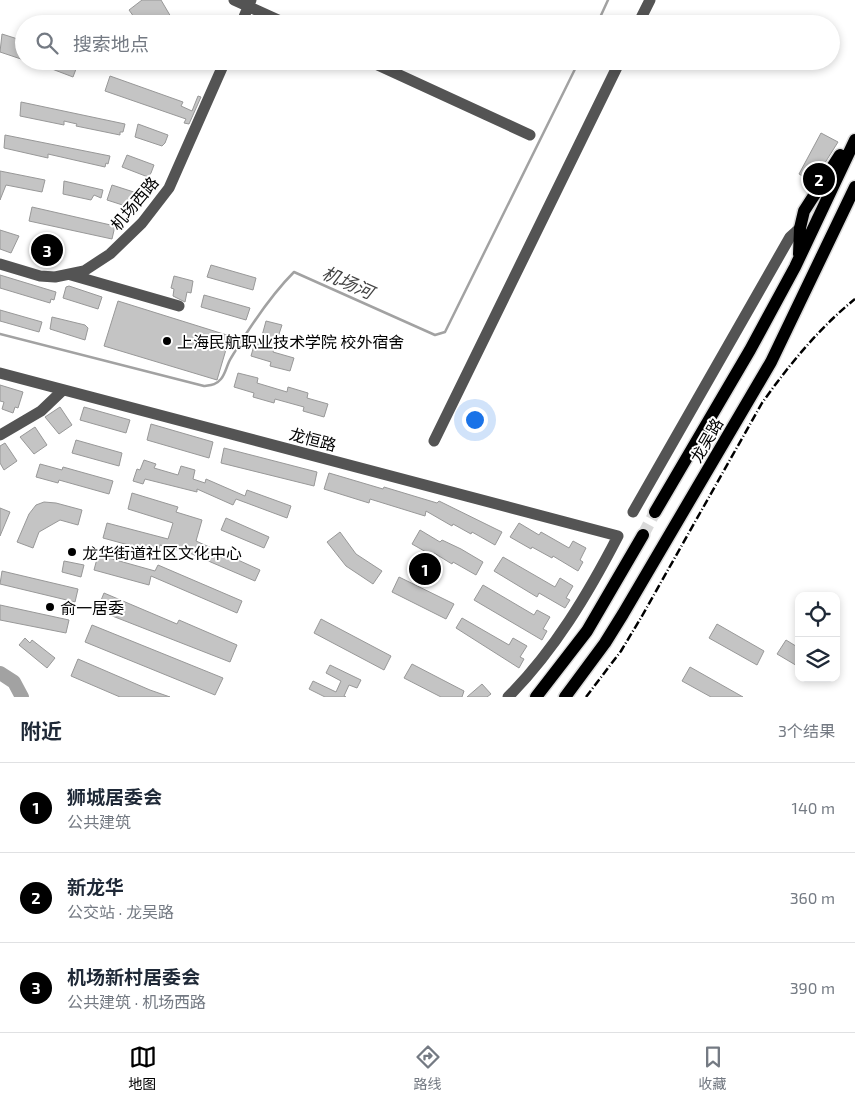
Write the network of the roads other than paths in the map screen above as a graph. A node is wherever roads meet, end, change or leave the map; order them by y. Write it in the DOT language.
graph roads {
  1 [pos="234,0"];
  2 [pos="650,0"];
  3 [pos="249,3"];
  4 [pos="244,15"];
  5 [pos="271,15"];
  6 [pos="642,15"];
  7 [pos="222,70"];
  8 [pos="389,70"];
  9 [pos="616,70"];
  10 [pos="530,135"];
  11 [pos="855,135"];
  12 [pos="855,140"];
  13 [pos="855,187"];
  14 [pos="800,228"];
  15 [pos="799,258"];
  16 [pos="0,264"];
  17 [pos="71,275"];
  18 [pos="179,306"];
  19 [pos="0,374"];
  20 [pos="63,390"];
  21 [pos="0,435"];
  22 [pos="434,441"];
  23 [pos="632,512"];
  24 [pos="655,512"];
  25 [pos="642,535"];
  26 [pos="508,697"];
  27 [pos="536,697"];
  28 [pos="565,697"];
  1 -- 3 [label="street"];
  2 -- 6 [label="street"];
  3 -- 4 [label="street"];
  3 -- 5 [label="street"];
  7 -- 17 [label="street, 机场西路"];
  8 -- 10 [label="street"];
  9 -- 22 [label="street"];
  11 -- 14 [label="main road"];
  12 -- 15 [label="main road, 龙吴路"];
  13 -- 28 [label="main road, 龙吴路"];
  14 -- 15 [label="main road"];
  14 -- 23 [label="street"];
  15 -- 24 [label="main road, 龙吴路"];
  16 -- 17 [label="street, 机场西路"];
  17 -- 18 [label="street"];
  19 -- 20 [label="street, 龙恒路"];
  20 -- 21 [label="street"];
  20 -- 26 [label="street, 龙恒路"];
  25 -- 27 [label="main road"];
}
